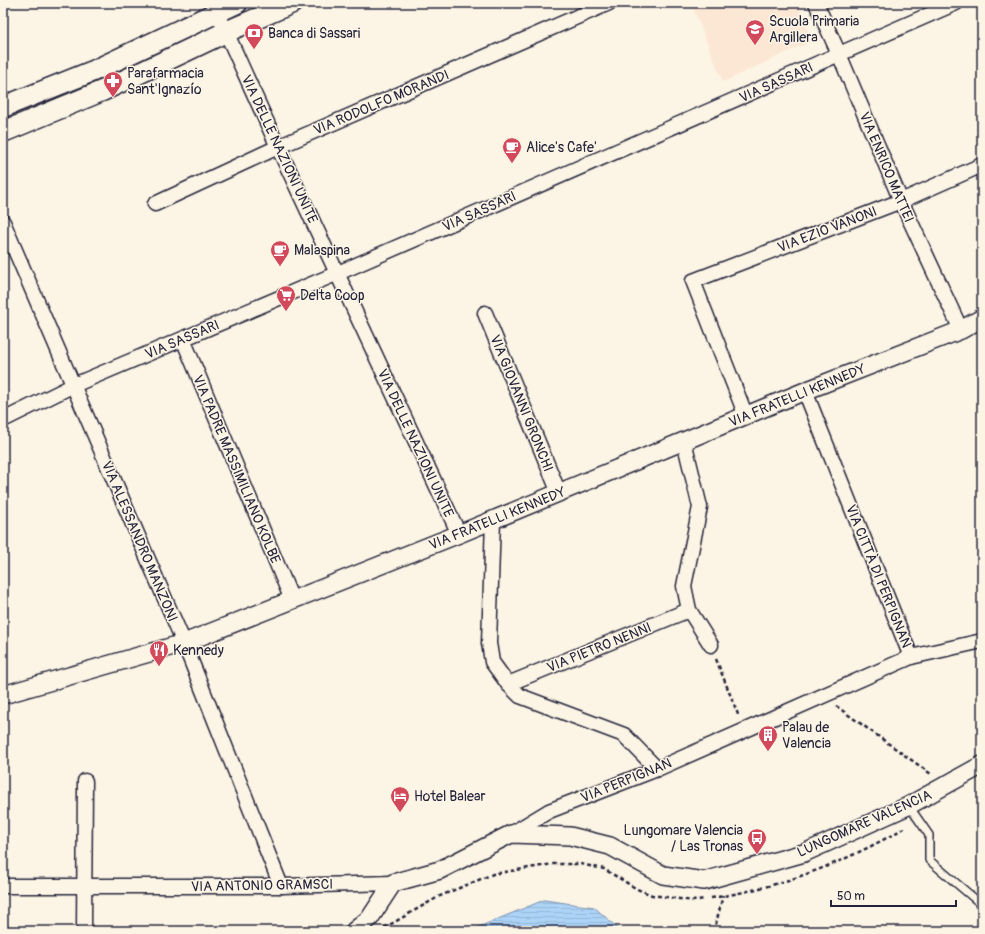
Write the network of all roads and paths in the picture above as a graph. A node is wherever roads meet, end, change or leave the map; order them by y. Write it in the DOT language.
graph roads {
  1 [pos="237,3"];
  2 [pos="292,3"];
  3 [pos="609,3"];
  4 [pos="816,3"];
  5 [pos="956,3"];
  6 [pos="215,7"];
  7 [pos="226,32"];
  8 [pos="839,54"];
  9 [pos="93,71"];
  10 [pos="102,91"];
  11 [pos="3,107"];
  12 [pos="3,132"];
  13 [pos="278,146"];
  14 [pos="982,164"];
  15 [pos="901,201"];
  16 [pos="155,204"];
  17 [pos="3,222"];
  18 [pos="338,273"];
  19 [pos="485,312"];
  20 [pos="982,318"];
  21 [pos="961,330"];
  22 [pos="183,339"];
  23 [pos="74,385"];
  24 [pos="805,391"];
  25 [pos="746,416"];
  26 [pos="3,420"];
  27 [pos="684,441"];
  28 [pos="559,493"];
  29 [pos="493,520"];
  30 [pos="459,534"];
  31 [pos="292,600"];
  32 [pos="689,610"];
  33 [pos="982,641"];
  34 [pos="184,643"];
  35 [pos="710,645"];
  36 [pos="911,657"];
  37 [pos="508,684"];
  38 [pos="3,695"];
  39 [pos="822,696"];
  40 [pos="744,730"];
  41 [pos="982,765"];
  42 [pos="657,769"];
  43 [pos="85,781"];
  44 [pos="946,785"];
  45 [pos="908,806"];
  46 [pos="511,834"];
  47 [pos="729,874"];
  48 [pos="393,883"];
  49 [pos="84,885"];
  50 [pos="3,886"];
  51 [pos="281,886"];
  52 [pos="982,905"];
  53 [pos="84,931"];
  54 [pos="354,931"];
  55 [pos="717,931"];
  1 -- 6 [label="main road"];
  2 -- 7 [label="main road"];
  3 -- 13 [label="street, VIA RODOLFO MORANDI"];
  4 -- 8 [label="street, VIA ENRICO MATTEI"];
  5 -- 8 [label="street, VIA SASSARI"];
  6 -- 7 [label="street, VIA DELLE NAZIONI UNITE"];
  6 -- 9 [label="main road"];
  7 -- 10 [label="main road"];
  7 -- 13 [label="street, VIA DELLE NAZIONI UNITE"];
  8 -- 15 [label="street, VIA ENRICO MATTEI"];
  8 -- 18 [label="street, VIA SASSARI"];
  9 -- 10 [label="main road"];
  9 -- 11 [label="main road"];
  10 -- 12 [label="main road"];
  13 -- 16 [label="street, VIA RODOLFO MORANDI"];
  13 -- 18 [label="street, VIA DELLE NAZIONI UNITE"];
  14 -- 15 [label="street, VIA EZIO VANONI"];
  15 -- 21 [label="street, VIA ENRICO MATTEI"];
  15 -- 25 [label="street, VIA EZIO VANONI"];
  17 -- 23 [label="street, VIA ALESSANDRO MANZONI"];
  18 -- 22 [label="street, VIA SASSARI"];
  18 -- 30 [label="street, VIA DELLE NAZIONI UNITE"];
  19 -- 28 [label="street, VIA GIOVANNI GRONCHI"];
  20 -- 21 [label="street, VIA FRATELLI KENNEDY"];
  21 -- 24 [label="street, VIA FRATELLI KENNEDY"];
  22 -- 23 [label="street, VIA SASSARI"];
  22 -- 31 [label="street, VIA PADRE MASSIMILIANO KOLBE"];
  23 -- 26 [label="street, VIA SASSARI"];
  23 -- 34 [label="street, VIA ALESSANDRO MANZONI"];
  24 -- 25 [label="street, VIA FRATELLI KENNEDY"];
  24 -- 36 [label="street, VIA CITTÀ DI PERPIGNAN"];
  25 -- 27 [label="street, VIA FRATELLI KENNEDY"];
  27 -- 28 [label="street, VIA FRATELLI KENNEDY"];
  27 -- 32 [label="street"];
  28 -- 29 [label="street, VIA FRATELLI KENNEDY"];
  29 -- 30 [label="street, VIA FRATELLI KENNEDY"];
  29 -- 37 [label="street"];
  30 -- 31 [label="street, VIA FRATELLI KENNEDY"];
  31 -- 34 [label="street, VIA FRATELLI KENNEDY"];
  32 -- 35 [label="street"];
  32 -- 37 [label="street, VIA PIETRO NENNI"];
  33 -- 36 [label="street"];
  34 -- 38 [label="street, VIA FRATELLI KENNEDY"];
  34 -- 51 [label="street, VIA ALESSANDRO MANZONI"];
  35 -- 40 [label="path"];
  36 -- 39 [label="street, VIA CITTÀ DI PERPIGNAN"];
  37 -- 42 [label="street"];
  39 -- 40 [label="street, VIA CITTÀ DI PERPIGNAN"];
  39 -- 44 [label="path"];
  40 -- 42 [label="street, VIA PERPIGNAN"];
  41 -- 44 [label="street, LUNGOMARE VALENCIA"];
  42 -- 46 [label="street, VIA PERPIGNAN"];
  43 -- 49 [label="street"];
  44 -- 45 [label="street, LUNGOMARE VALENCIA"];
  45 -- 47 [label="street, LUNGOMARE VALENCIA"];
  45 -- 52 [label="lane"];
  46 -- 47 [label="street, LUNGOMARE VALENCIA"];
  46 -- 48 [label="street, VIA ANTONIO GRAMSCI"];
  47 -- 55 [label="path"];
  48 -- 51 [label="street, VIA ANTONIO GRAMSCI"];
  48 -- 54 [label="street"];
  49 -- 50 [label="street, VIA ANTONIO GRAMSCI"];
  49 -- 51 [label="street, VIA ANTONIO GRAMSCI"];
  49 -- 53 [label="street"];
}
